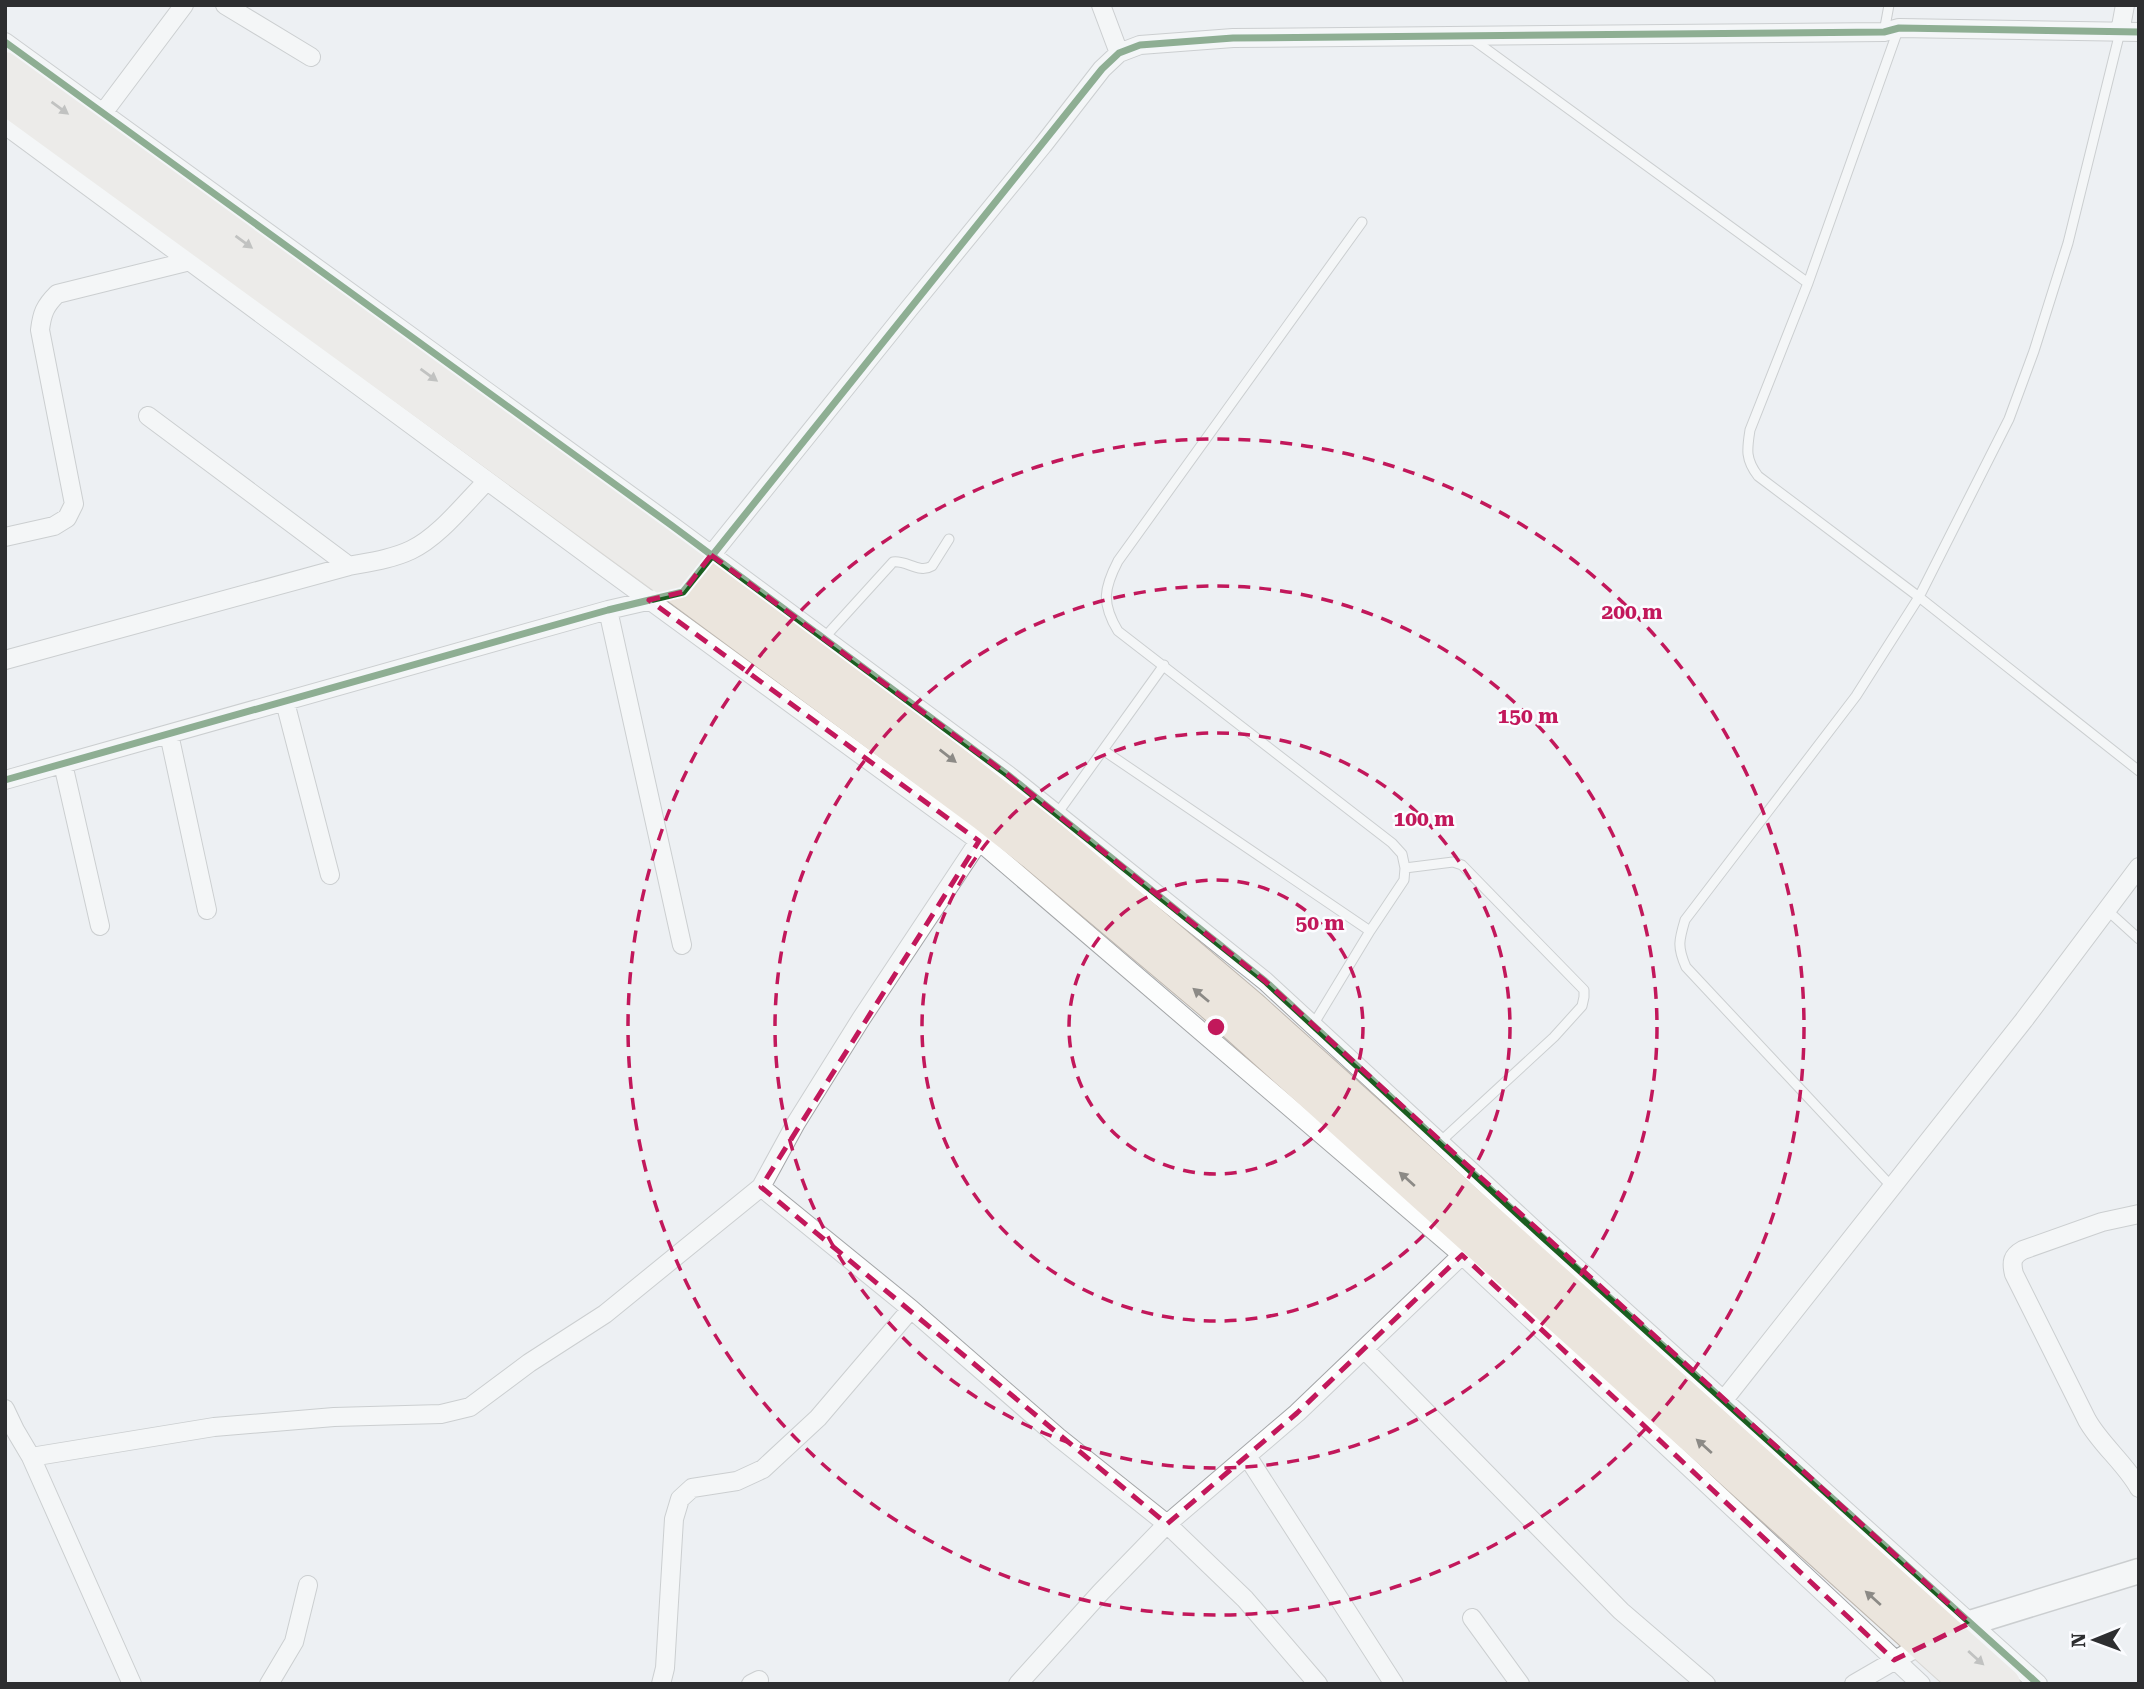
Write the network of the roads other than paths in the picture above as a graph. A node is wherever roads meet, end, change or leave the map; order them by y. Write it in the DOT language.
graph roads {
  1 [pos="184,5"];
  2 [pos="225,5"];
  3 [pos="1101,5"];
  4 [pos="1889,5"];
  5 [pos="2125,5"];
  6 [pos="1891,30"];
  7 [pos="2120,32"];
  8 [pos="2139,32"];
  9 [pos="1467,35"];
  10 [pos="5,43"];
  11 [pos="1119,53"];
  12 [pos="311,58"];
  13 [pos="5,68"];
  14 [pos="5,98"];
  15 [pos="103,113"];
  16 [pos="5,125"];
  17 [pos="1362,222"];
  18 [pos="190,261"];
  19 [pos="1808,283"];
  20 [pos="148,415"];
  21 [pos="487,481"];
  22 [pos="5,537"];
  23 [pos="949,539"];
  24 [pos="349,566"];
  25 [pos="698,573"];
  26 [pos="1919,597"];
  27 [pos="649,600"];
  28 [pos="608,610"];
  29 [pos="824,638"];
  30 [pos="5,660"];
  31 [pos="1164,665"];
  32 [pos="285,702"];
  33 [pos="169,734"];
  34 [pos="1103,750"];
  35 [pos="63,764"];
  36 [pos="2139,771"];
  37 [pos="5,780"];
  38 [pos="1057,814"];
  39 [pos="979,841"];
  40 [pos="2139,867"];
  41 [pos="1405,868"];
  42 [pos="330,874"];
  43 [pos="207,910"];
  44 [pos="2107,910"];
  45 [pos="100,926"];
  46 [pos="1370,931"];
  47 [pos="2139,939"];
  48 [pos="682,945"];
  49 [pos="1313,1025"];
  50 [pos="1440,1142"];
  51 [pos="761,1187"];
  52 [pos="1892,1187"];
  53 [pos="2139,1214"];
  54 [pos="1462,1255"];
  55 [pos="911,1309"];
  56 [pos="1364,1349"];
  57 [pos="1723,1401"];
  58 [pos="5,1409"];
  59 [pos="1247,1456"];
  60 [pos="32,1457"];
  61 [pos="2139,1488"];
  62 [pos="1167,1524"];
  63 [pos="2139,1571"];
  64 [pos="308,1585"];
  65 [pos="1472,1618"];
  66 [pos="1947,1633"];
  67 [pos="1894,1660"];
  68 [pos="132,1684"];
  69 [pos="269,1684"];
  70 [pos="660,1684"];
  71 [pos="1018,1684"];
  72 [pos="1318,1684"];
  73 [pos="1394,1684"];
  74 [pos="1520,1684"];
  75 [pos="1706,1684"];
  76 [pos="1854,1684"];
  77 [pos="1921,1684"];
  78 [pos="1967,1684"];
  79 [pos="2004,1684"];
  80 [pos="2039,1684"];
  1 -- 15 [label="street"];
  2 -- 12 [label="street"];
  3 -- 11 [label="street"];
  4 -- 6 [label="lane"];
  5 -- 7 [label="street"];
  6 -- 7 [label="street"];
  6 -- 9 [label="street"];
  6 -- 19 [label="lane"];
  7 -- 8 [label="street"];
  7 -- 26 [label="lane"];
  9 -- 11 [label="street"];
  9 -- 19 [label="lane"];
  10 -- 15 [label="street"];
  11 -- 25 [label="street"];
  13 -- 25 [label="highway, one-way"];
  14 -- 25 [label="highway"];
  15 -- 25 [label="street"];
  16 -- 18 [label="street"];
  17 -- 31 [label="lane"];
  18 -- 21 [label="street"];
  18 -- 22 [label="street"];
  19 -- 26 [label="lane"];
  20 -- 24 [label="street"];
  21 -- 24 [label="street"];
  21 -- 27 [label="street"];
  23 -- 29 [label="lane"];
  24 -- 30 [label="street"];
  25 -- 27 [label="street"];
  25 -- 29 [label="street"];
  25 -- 66 [label="highway"];
  26 -- 36 [label="lane"];
  26 -- 52 [label="lane"];
  27 -- 28 [label="street"];
  27 -- 39 [label="street"];
  28 -- 32 [label="street"];
  28 -- 48 [label="street"];
  29 -- 38 [label="street"];
  31 -- 34 [label="lane"];
  31 -- 41 [label="lane"];
  32 -- 33 [label="street"];
  32 -- 42 [label="street"];
  33 -- 35 [label="street"];
  33 -- 43 [label="street"];
  34 -- 38 [label="lane"];
  34 -- 46 [label="lane"];
  35 -- 37 [label="street"];
  35 -- 45 [label="street"];
  38 -- 49 [label="street"];
  39 -- 51 [label="street"];
  39 -- 54 [label="street"];
  40 -- 44 [label="street"];
  41 -- 46 [label="lane"];
  41 -- 50 [label="lane"];
  44 -- 47 [label="lane"];
  44 -- 52 [label="street"];
  46 -- 49 [label="lane"];
  49 -- 50 [label="street"];
  50 -- 57 [label="street"];
  51 -- 55 [label="street"];
  51 -- 60 [label="street"];
  52 -- 57 [label="street"];
  53 -- 61 [label="street"];
  54 -- 56 [label="street"];
  54 -- 67 [label="street"];
  55 -- 62 [label="street"];
  55 -- 70 [label="street"];
  56 -- 59 [label="street"];
  56 -- 75 [label="street"];
  57 -- 66 [label="street"];
  58 -- 60 [label="street"];
  59 -- 62 [label="street"];
  59 -- 73 [label="street"];
  60 -- 68 [label="street"];
  62 -- 71 [label="street"];
  62 -- 72 [label="street"];
  63 -- 66 [label="street"];
  64 -- 69 [label="street"];
  65 -- 74 [label="street"];
  66 -- 67 [label="street"];
  66 -- 78 [label="highway"];
  66 -- 79 [label="highway, one-way"];
  66 -- 80 [label="street"];
  67 -- 76 [label="street"];
  67 -- 77 [label="street"];
}
